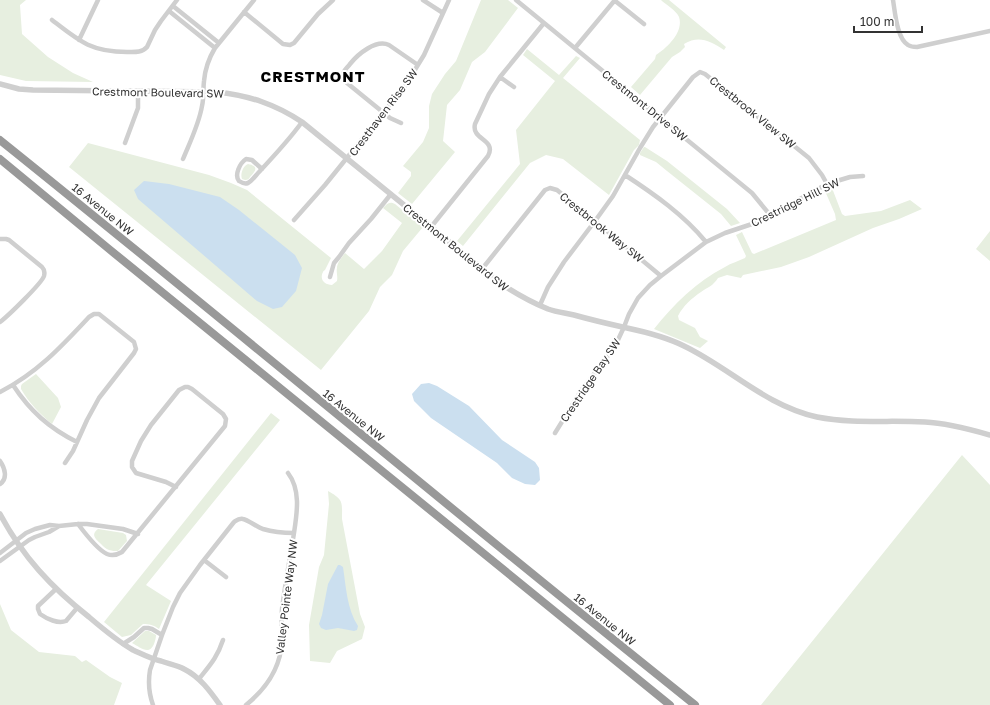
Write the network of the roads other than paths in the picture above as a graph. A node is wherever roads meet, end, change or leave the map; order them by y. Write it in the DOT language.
graph roads {
  1 [pos="98,0"];
  2 [pos="177,0"];
  3 [pos="254,0"];
  4 [pos="333,0"];
  5 [pos="423,0"];
  6 [pos="449,0"];
  7 [pos="516,0"];
  8 [pos="614,0"];
  9 [pos="893,0"];
  10 [pos="173,6"];
  11 [pos="169,11"];
  12 [pos="244,12"];
  13 [pos="443,13"];
  14 [pos="52,20"];
  15 [pos="544,23"];
  16 [pos="644,24"];
  17 [pos="990,32"];
  18 [pos="79,40"];
  19 [pos="219,43"];
  20 [pos="215,48"];
  21 [pos="575,48"];
  22 [pos="418,65"];
  23 [pos="500,77"];
  24 [pos="0,84"];
  25 [pos="514,87"];
  26 [pos="138,91"];
  27 [pos="203,91"];
  28 [pos="384,113"];
  29 [pos="660,117"];
  30 [pos="302,122"];
  31 [pos="401,123"];
  32 [pos="0,140"];
  33 [pos="125,143"];
  34 [pos="0,159"];
  35 [pos="183,159"];
  36 [pos="347,159"];
  37 [pos="262,169"];
  38 [pos="625,175"];
  39 [pos="863,176"];
  40 [pos="827,184"];
  41 [pos="391,194"];
  42 [pos="770,215"];
  43 [pos="294,220"];
  44 [pos="596,221"];
  45 [pos="431,227"];
  46 [pos="0,239"];
  47 [pos="706,242"];
  48 [pos="482,269"];
  49 [pos="661,276"];
  50 [pos="330,277"];
  51 [pos="540,305"];
  52 [pos="0,322"];
  53 [pos="624,327"];
  54 [pos="13,385"];
  55 [pos="0,392"];
  56 [pos="555,433"];
  57 [pos="990,435"];
  58 [pos="77,442"];
  59 [pos="0,461"];
  60 [pos="64,463"];
  61 [pos="288,473"];
  62 [pos="0,484"];
  63 [pos="176,487"];
  64 [pos="0,514"];
  65 [pos="78,524"];
  66 [pos="59,526"];
  67 [pos="294,533"];
  68 [pos="138,534"];
  69 [pos="16,541"];
  70 [pos="20,546"];
  71 [pos="0,553"];
  72 [pos="204,560"];
  73 [pos="0,561"];
  74 [pos="226,578"];
  75 [pos="56,589"];
  76 [pos="77,608"];
  77 [pos="162,635"];
  78 [pos="222,640"];
  79 [pos="123,644"];
  80 [pos="153,659"];
  81 [pos="199,679"];
  82 [pos="153,705"];
  83 [pos="220,705"];
  84 [pos="246,705"];
  85 [pos="670,705"];
  86 [pos="695,705"];
  1 -- 18 [label="street"];
  2 -- 10 [label="street"];
  3 -- 12 [label="street"];
  4 -- 12 [label="street"];
  5 -- 13 [label="street"];
  6 -- 13 [label="street, Cresthaven Rise SW"];
  7 -- 15 [label="street, Crestmont Drive SW"];
  8 -- 16 [label="street"];
  8 -- 21 [label="street"];
  9 -- 17 [label="street"];
  10 -- 11 [label="street"];
  10 -- 19 [label="street"];
  11 -- 18 [label="street"];
  11 -- 20 [label="street"];
  12 -- 19 [label="street"];
  13 -- 22 [label="street, Cresthaven Rise SW"];
  14 -- 18 [label="street"];
  15 -- 21 [label="street, Crestmont Drive SW"];
  15 -- 23 [label="street"];
  19 -- 20 [label="street"];
  20 -- 27 [label="street"];
  21 -- 29 [label="street, Crestmont Drive SW"];
  22 -- 28 [label="street, Cresthaven Rise SW"];
  22 -- 28 [label="street"];
  23 -- 25 [label="street"];
  23 -- 45 [label="street"];
  24 -- 26 [label="street, Crestmont Boulevard SW"];
  26 -- 27 [label="street, Crestmont Boulevard SW"];
  26 -- 33 [label="street"];
  27 -- 30 [label="street, Crestmont Boulevard SW"];
  27 -- 35 [label="street"];
  28 -- 31 [label="street"];
  28 -- 36 [label="street, Cresthaven Rise SW"];
  29 -- 38 [label="street"];
  29 -- 40 [label="street, Crestbrook View SW"];
  29 -- 42 [label="street, Crestmont Drive SW"];
  30 -- 36 [label="street, Crestmont Boulevard SW"];
  30 -- 37 [label="street"];
  32 -- 86 [label="highway, 16 Avenue NW"];
  34 -- 85 [label="highway"];
  36 -- 41 [label="street, Crestmont Boulevard SW"];
  36 -- 43 [label="street, Cresthaven Rise SW"];
  37 -- 37 [label="street"];
  38 -- 44 [label="street"];
  38 -- 47 [label="street"];
  39 -- 40 [label="street, Crestridge Hill SW"];
  40 -- 42 [label="street, Crestridge Hill SW"];
  41 -- 45 [label="street, Crestmont Boulevard SW"];
  41 -- 50 [label="street"];
  42 -- 47 [label="street, Crestridge Hill SW"];
  44 -- 48 [label="street, Crestbrook Way SW"];
  44 -- 49 [label="street, Crestbrook Way SW"];
  44 -- 51 [label="street"];
  45 -- 48 [label="street, Crestmont Boulevard SW"];
  46 -- 52 [label="street"];
  47 -- 49 [label="street, Crestridge Hill SW"];
  48 -- 51 [label="street, Crestmont Boulevard SW"];
  49 -- 53 [label="street, Crestridge Hill SW"];
  51 -- 53 [label="street, Crestmont Boulevard SW"];
  53 -- 56 [label="street, Crestridge Bay SW"];
  53 -- 57 [label="street, Crestmont Boulevard SW"];
  54 -- 55 [label="street"];
  54 -- 58 [label="street"];
  54 -- 58 [label="street"];
  58 -- 60 [label="street"];
  59 -- 62 [label="street"];
  61 -- 67 [label="street"];
  63 -- 63 [label="street"];
  63 -- 68 [label="street"];
  64 -- 69 [label="street"];
  65 -- 66 [label="street"];
  65 -- 68 [label="street"];
  65 -- 68 [label="street"];
  66 -- 69 [label="street"];
  66 -- 70 [label="street"];
  67 -- 72 [label="street, Valley Pointe Way NW"];
  67 -- 84 [label="street, Valley Pointe Way NW"];
  69 -- 70 [label="street"];
  69 -- 71 [label="street"];
  70 -- 73 [label="street"];
  70 -- 75 [label="street"];
  72 -- 74 [label="street"];
  72 -- 77 [label="street, Valley Pointe Way NW"];
  75 -- 76 [label="street"];
  75 -- 76 [label="street"];
  76 -- 79 [label="street"];
  77 -- 79 [label="street"];
  77 -- 80 [label="street, Valley Pointe Way NW"];
  78 -- 81 [label="street"];
  79 -- 80 [label="street"];
  80 -- 81 [label="street"];
  80 -- 82 [label="street, Valley Pointe Way NW"];
  81 -- 83 [label="street"];
}
